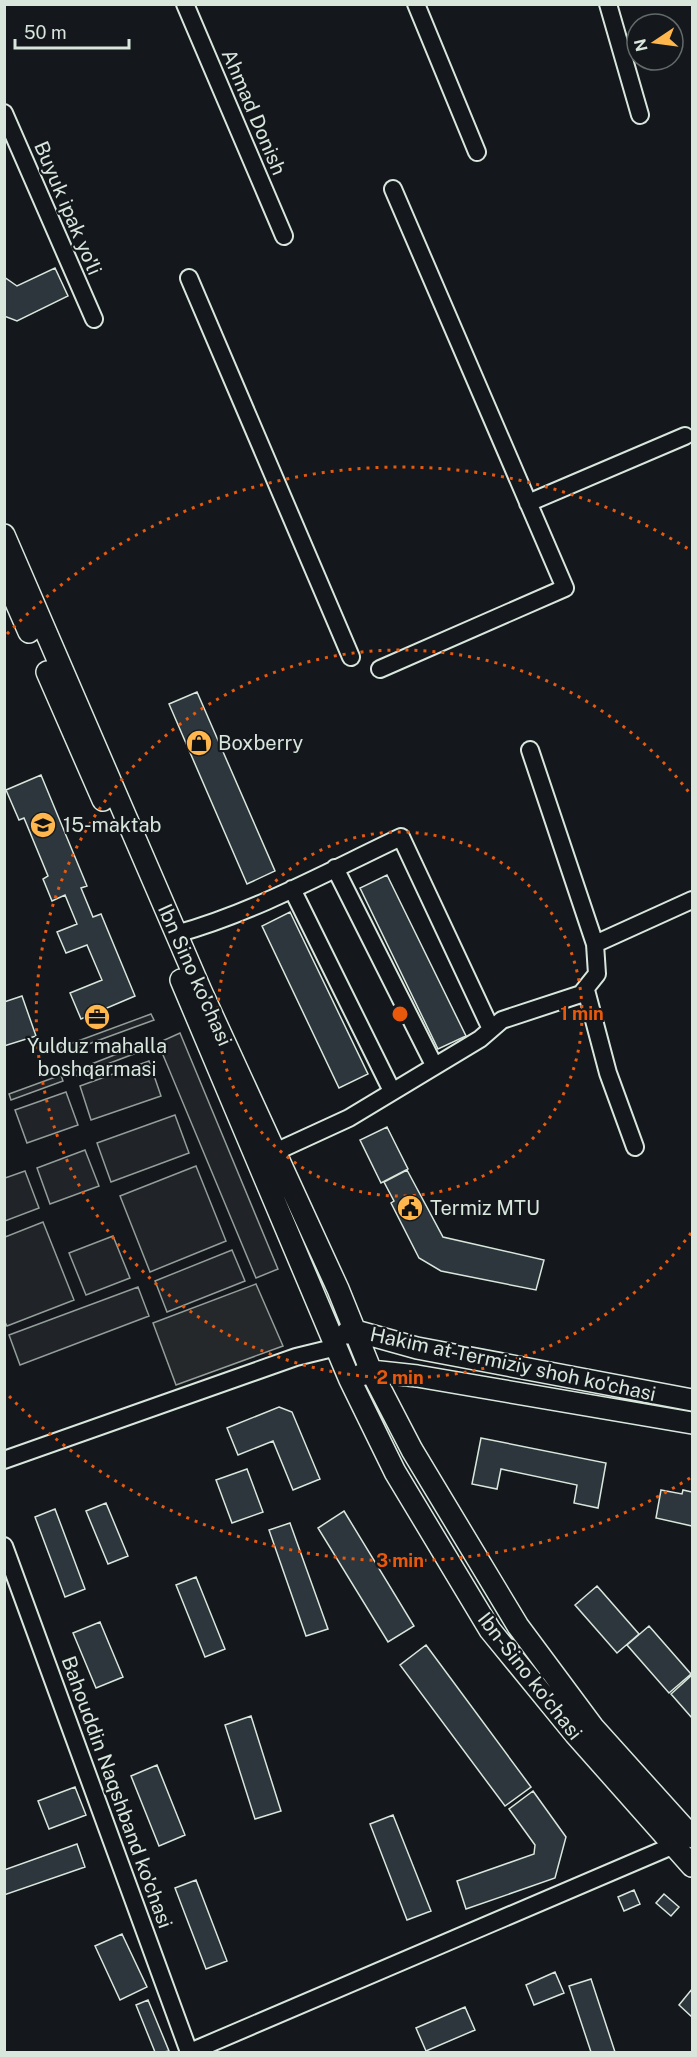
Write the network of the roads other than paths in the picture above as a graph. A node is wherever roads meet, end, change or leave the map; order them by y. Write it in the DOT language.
graph roads {
  1 [pos="185,4"];
  2 [pos="416,4"];
  3 [pos="608,4"];
  4 [pos="4,113"];
  5 [pos="640,115"];
  6 [pos="477,153"];
  7 [pos="393,189"];
  8 [pos="284,236"];
  9 [pos="189,278"];
  10 [pos="94,319"];
  11 [pos="685,436"];
  12 [pos="528,503"];
  13 [pos="4,535"];
  14 [pos="4,575"];
  15 [pos="351,657"];
  16 [pos="380,669"];
  17 [pos="530,750"];
  18 [pos="335,868"];
  19 [pos="292,889"];
  20 [pos="693,900"];
  21 [pos="176,934"];
  22 [pos="595,944"];
  23 [pos="586,990"];
  24 [pos="491,1029"];
  25 [pos="434,1065"];
  26 [pos="392,1090"];
  27 [pos="635,1147"];
  28 [pos="275,1152"];
  29 [pos="356,1331"];
  30 [pos="335,1342"];
  31 [pos="371,1371"];
  32 [pos="411,1375"];
  33 [pos="350,1380"];
  34 [pos="693,1400"];
  35 [pos="392,1411"];
  36 [pos="693,1423"];
  37 [pos="4,1460"];
  38 [pos="4,1546"];
  39 [pos="693,1837"];
  40 [pos="672,1846"];
  41 [pos="693,1866"];
  42 [pos="190,2052"];
  1 -- 8 [label="street, Ahmad Donish"];
  2 -- 6 [label="street"];
  3 -- 5 [label="street"];
  4 -- 10 [label="street, Buyuk ipak yo'li"];
  7 -- 12 [label="street"];
  9 -- 15 [label="street"];
  11 -- 12 [label="street"];
  12 -- 16 [label="street"];
  13 -- 21 [label="main road, Ibn Sino ko'chasi"];
  14 -- 30 [label="main road, Ibn Sino ko'chasi"];
  17 -- 22 [label="street"];
  18 -- 19 [label="street"];
  18 -- 24 [label="street"];
  18 -- 25 [label="street"];
  19 -- 21 [label="street"];
  19 -- 26 [label="street"];
  20 -- 22 [label="street"];
  21 -- 28 [label="main road, Ibn Sino ko'chasi"];
  22 -- 23 [label="street"];
  23 -- 24 [label="street"];
  23 -- 27 [label="street"];
  24 -- 25 [label="street"];
  25 -- 26 [label="street"];
  26 -- 28 [label="street"];
  28 -- 29 [label="main road, Ibn Sino ko'chasi"];
  29 -- 30 [label="main road, Hakim at-Termiziy shoh ko'chasi"];
  29 -- 31 [label="main road, Ibn Sino ko'chasi"];
  29 -- 34 [label="main road, Hakim at-Termiziy shoh ko'chasi"];
  30 -- 33 [label="main road, Ibn-Sino ko'chasi"];
  30 -- 37 [label="street"];
  31 -- 32 [label="main road, Hakim at-Termiziy shoh ko'chasi"];
  31 -- 33 [label="main road, Hakim at-Termiziy shoh ko'chasi"];
  31 -- 35 [label="main road, Ibn Sino ko'chasi"];
  32 -- 35 [label="main road"];
  32 -- 36 [label="main road, Hakim at-Termiziy shoh ko'chasi"];
  33 -- 40 [label="main road, Ibn-Sino ko'chasi"];
  35 -- 39 [label="main road, Ibn-Sino ko'chasi"];
  38 -- 42 [label="street, Bahouddin Naqshband ko'chasi"];
  40 -- 41 [label="main road, Ibn-Sino ko'chasi"];
  40 -- 42 [label="street"];
}
